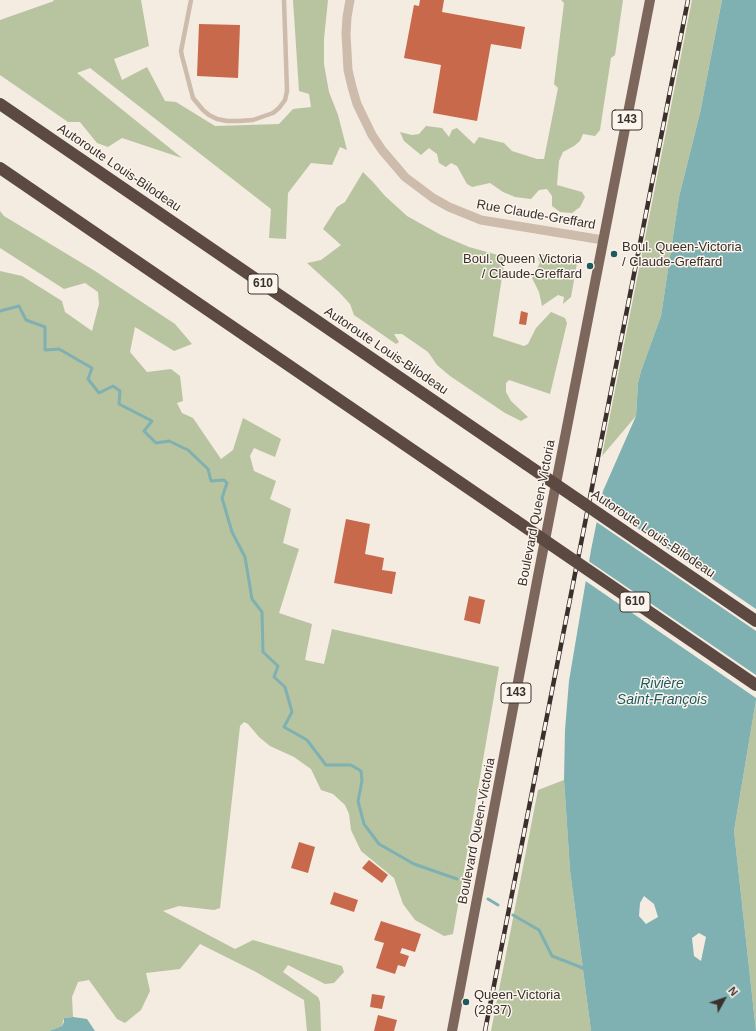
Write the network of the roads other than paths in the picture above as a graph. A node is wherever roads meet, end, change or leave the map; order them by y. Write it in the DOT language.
graph roads {
  1 [pos="191,0"];
  2 [pos="284,0"];
  3 [pos="350,0"];
  4 [pos="650,0"];
  5 [pos="0,104"];
  6 [pos="0,168"];
  7 [pos="603,240"];
  8 [pos="756,621"];
  9 [pos="756,685"];
  10 [pos="452,1031"];
  1 -- 2 [label="lane"];
  3 -- 7 [label="street, Rue Claude-Greffard"];
  4 -- 7 [label="main road, Boulevard Queen-Victoria / 143"];
  5 -- 8 [label="highway, Autoroute Louis-Bilodeau / 610, bridge"];
  6 -- 9 [label="highway, 610, bridge"];
  7 -- 10 [label="main road, Boulevard Queen-Victoria / 143"];
}
